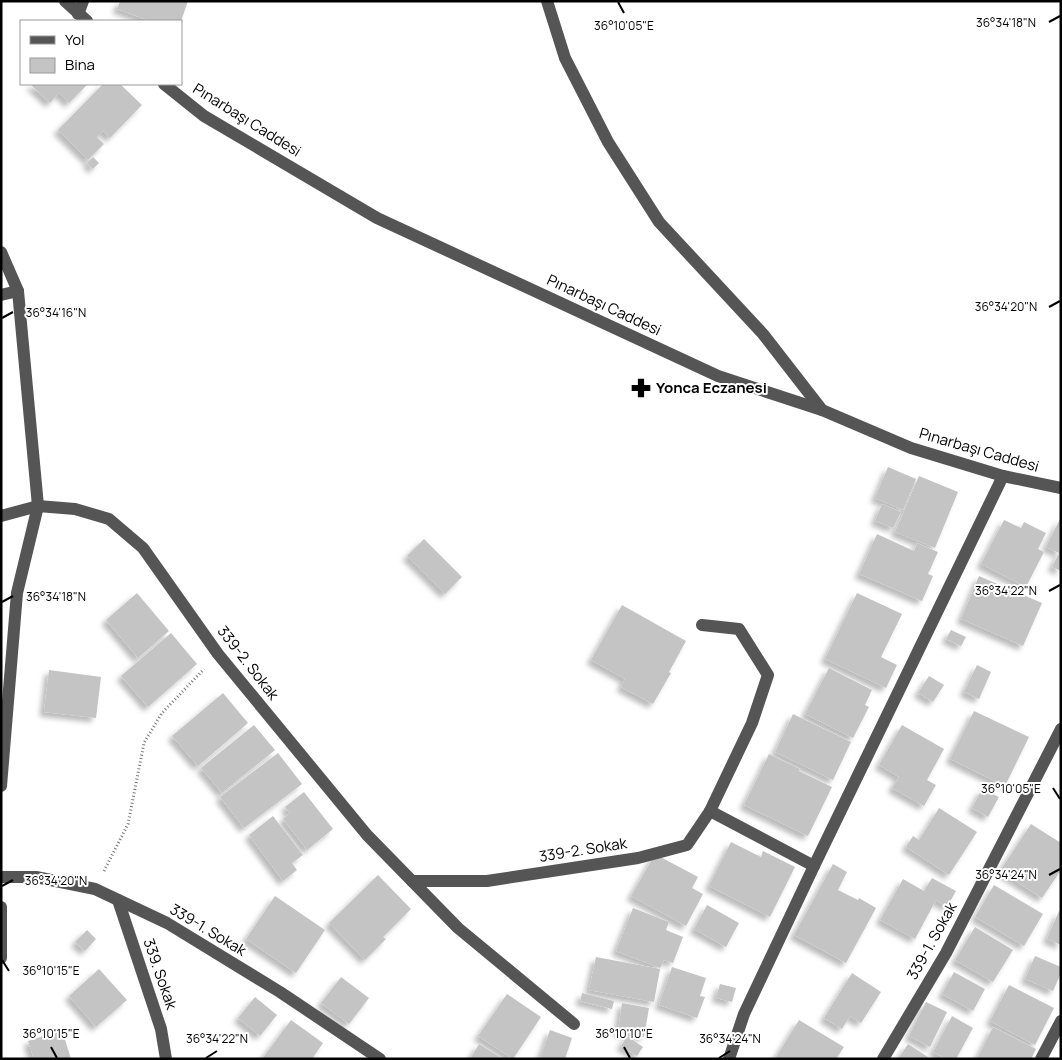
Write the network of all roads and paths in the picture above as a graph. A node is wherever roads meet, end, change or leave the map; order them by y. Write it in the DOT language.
graph roads {
  1 [pos="65,1"];
  2 [pos="83,1"];
  3 [pos="547,1"];
  4 [pos="82,18"];
  5 [pos="165,85"];
  6 [pos="1,252"];
  7 [pos="18,291"];
  8 [pos="1,296"];
  9 [pos="822,410"];
  10 [pos="1003,476"];
  11 [pos="1061,488"];
  12 [pos="38,506"];
  13 [pos="1,516"];
  14 [pos="702,626"];
  15 [pos="218,654"];
  16 [pos="1061,730"];
  17 [pos="1,786"];
  18 [pos="710,811"];
  19 [pos="814,866"];
  20 [pos="1,877"];
  21 [pos="412,881"];
  22 [pos="95,889"];
  23 [pos="118,900"];
  24 [pos="1,906"];
  25 [pos="1,958"];
  26 [pos="1061,1020"];
  27 [pos="574,1024"];
  28 [pos="166,1059"];
  29 [pos="380,1059"];
  30 [pos="729,1059"];
  31 [pos="883,1059"];
  32 [pos="1041,1059"];
  1 -- 4 [label="street"];
  2 -- 4 [label="street"];
  3 -- 9 [label="street"];
  5 -- 9 [label="street, Pınarbaşı Caddesi"];
  6 -- 7 [label="street"];
  7 -- 8 [label="street"];
  7 -- 12 [label="street"];
  9 -- 10 [label="street, Pınarbaşı Caddesi"];
  10 -- 11 [label="street, Pınarbaşı Caddesi"];
  10 -- 19 [label="street"];
  12 -- 13 [label="street, 339-2. Sokak"];
  12 -- 15 [label="street, 339-2. Sokak"];
  12 -- 17 [label="street"];
  14 -- 18 [label="street, 339-2. Sokak"];
  15 -- 21 [label="street, 339-2. Sokak"];
  15 -- 22 [label="path"];
  16 -- 31 [label="street, 339-1. Sokak"];
  18 -- 19 [label="street"];
  18 -- 21 [label="street, 339-2. Sokak"];
  19 -- 30 [label="street"];
  20 -- 22 [label="street, 339-1. Sokak"];
  21 -- 27 [label="street, 339-2. Sokak"];
  22 -- 23 [label="street, 339-1. Sokak"];
  23 -- 28 [label="street, 339. Sokak"];
  23 -- 29 [label="street, 339-1. Sokak"];
  24 -- 25 [label="street"];
  26 -- 32 [label="street"];
}
